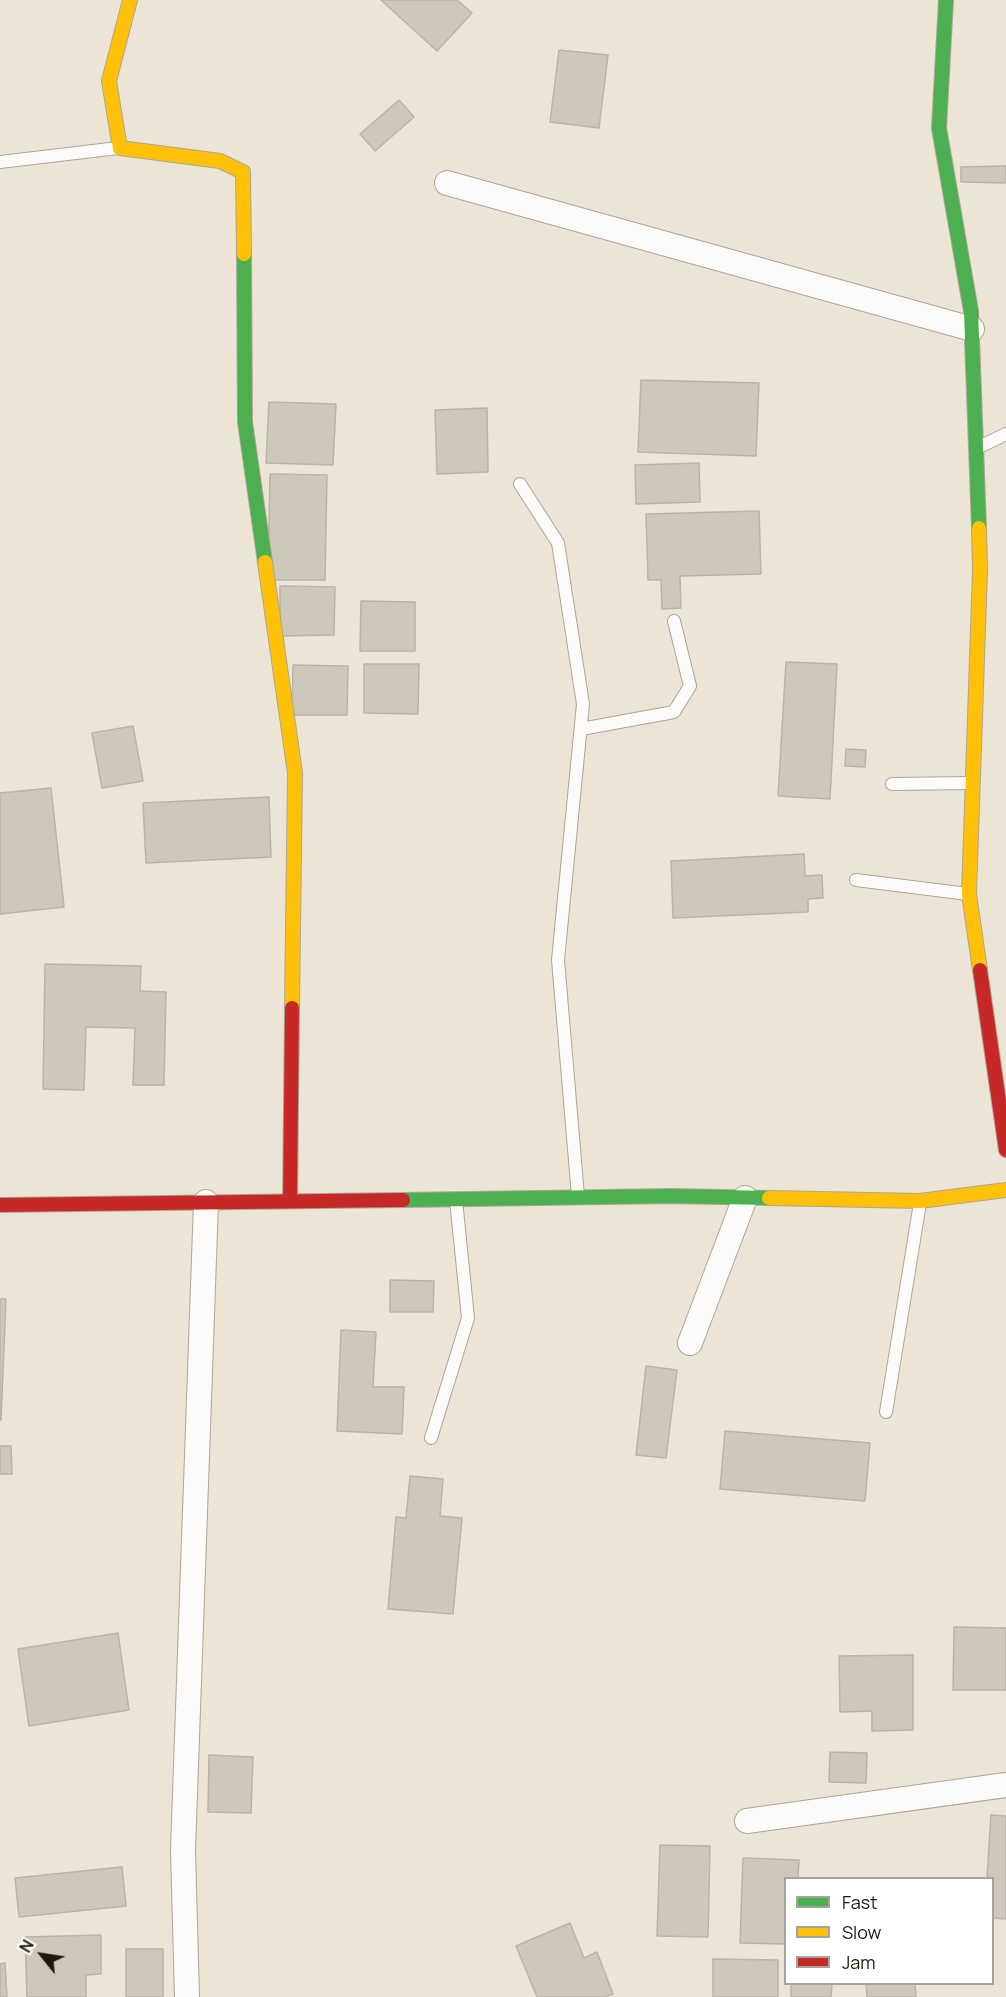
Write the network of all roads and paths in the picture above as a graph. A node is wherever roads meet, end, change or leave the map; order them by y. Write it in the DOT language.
graph roads {
  1 [pos="130,0"];
  2 [pos="946,0"];
  3 [pos="120,147"];
  4 [pos="0,162"];
  5 [pos="447,183"];
  6 [pos="972,329"];
  7 [pos="1006,434"];
  8 [pos="976,448"];
  9 [pos="520,484"];
  10 [pos="674,621"];
  11 [pos="581,729"];
  12 [pos="892,783"];
  13 [pos="973,783"];
  14 [pos="856,880"];
  15 [pos="969,894"];
  16 [pos="1006,1150"];
  17 [pos="1006,1190"];
  18 [pos="578,1197"];
  19 [pos="745,1198"];
  20 [pos="456,1199"];
  21 [pos="206,1202"];
  22 [pos="290,1202"];
  23 [pos="920,1202"];
  24 [pos="0,1205"];
  25 [pos="690,1343"];
  26 [pos="886,1412"];
  27 [pos="431,1438"];
  28 [pos="1006,1785"];
  29 [pos="747,1821"];
  30 [pos="187,1997"];
  1 -- 3 [label="street"];
  2 -- 6 [label="street"];
  3 -- 4 [label="lane"];
  3 -- 22 [label="street"];
  5 -- 6 [label="street"];
  6 -- 8 [label="street"];
  7 -- 8 [label="lane"];
  8 -- 13 [label="street"];
  9 -- 11 [label="lane"];
  10 -- 11 [label="lane"];
  11 -- 18 [label="lane"];
  12 -- 13 [label="lane"];
  13 -- 15 [label="street"];
  14 -- 15 [label="lane"];
  15 -- 16 [label="street"];
  17 -- 23 [label="street"];
  18 -- 19 [label="street"];
  18 -- 20 [label="street"];
  19 -- 23 [label="street"];
  19 -- 25 [label="street"];
  20 -- 22 [label="street"];
  20 -- 27 [label="lane"];
  21 -- 22 [label="street"];
  21 -- 24 [label="street"];
  21 -- 30 [label="street"];
  23 -- 26 [label="lane"];
  28 -- 29 [label="street"];
}
